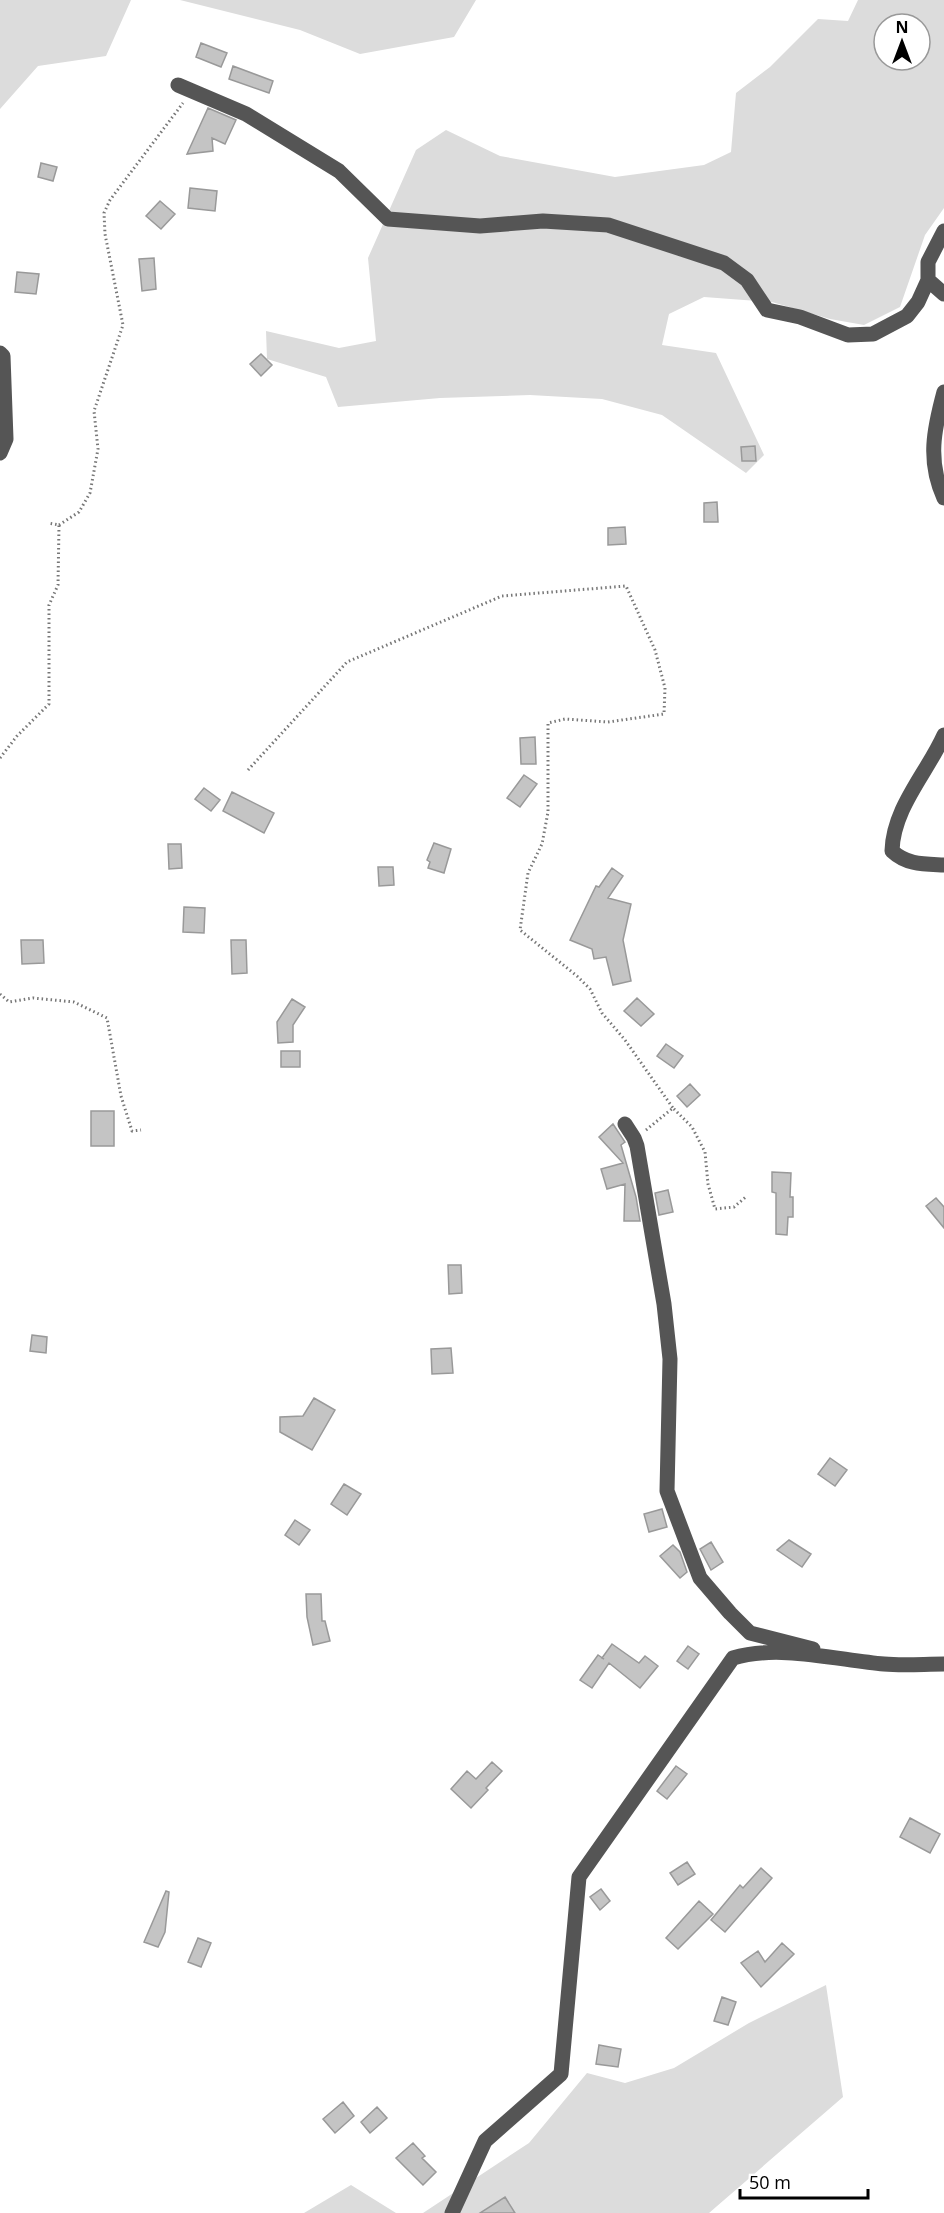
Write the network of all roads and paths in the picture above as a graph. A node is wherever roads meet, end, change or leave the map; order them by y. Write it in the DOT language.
graph roads {
  1 [pos="184,88"];
  2 [pos="944,231"];
  3 [pos="928,280"];
  4 [pos="944,294"];
  5 [pos="0,354"];
  6 [pos="944,392"];
  7 [pos="0,453"];
  8 [pos="944,498"];
  9 [pos="48,523"];
  10 [pos="59,525"];
  11 [pos="944,735"];
  12 [pos="0,758"];
  13 [pos="248,770"];
  14 [pos="944,865"];
  15 [pos="0,994"];
  16 [pos="673,1108"];
  17 [pos="625,1124"];
  18 [pos="141,1130"];
  19 [pos="634,1138"];
  20 [pos="747,1196"];
  21 [pos="839,1657"];
  22 [pos="944,1664"];
  23 [pos="453,2213"];
  1 -- 3 [label="street"];
  1 -- 10 [label="path"];
  2 -- 3 [label="street"];
  3 -- 4 [label="street"];
  5 -- 7 [label="street"];
  6 -- 8 [label="street"];
  9 -- 10 [label="path"];
  10 -- 12 [label="path"];
  11 -- 14 [label="street"];
  13 -- 16 [label="path"];
  15 -- 18 [label="path"];
  16 -- 19 [label="path"];
  16 -- 20 [label="path"];
  17 -- 19 [label="street"];
  19 -- 21 [label="street"];
  21 -- 22 [label="street"];
  21 -- 23 [label="street"];
}
